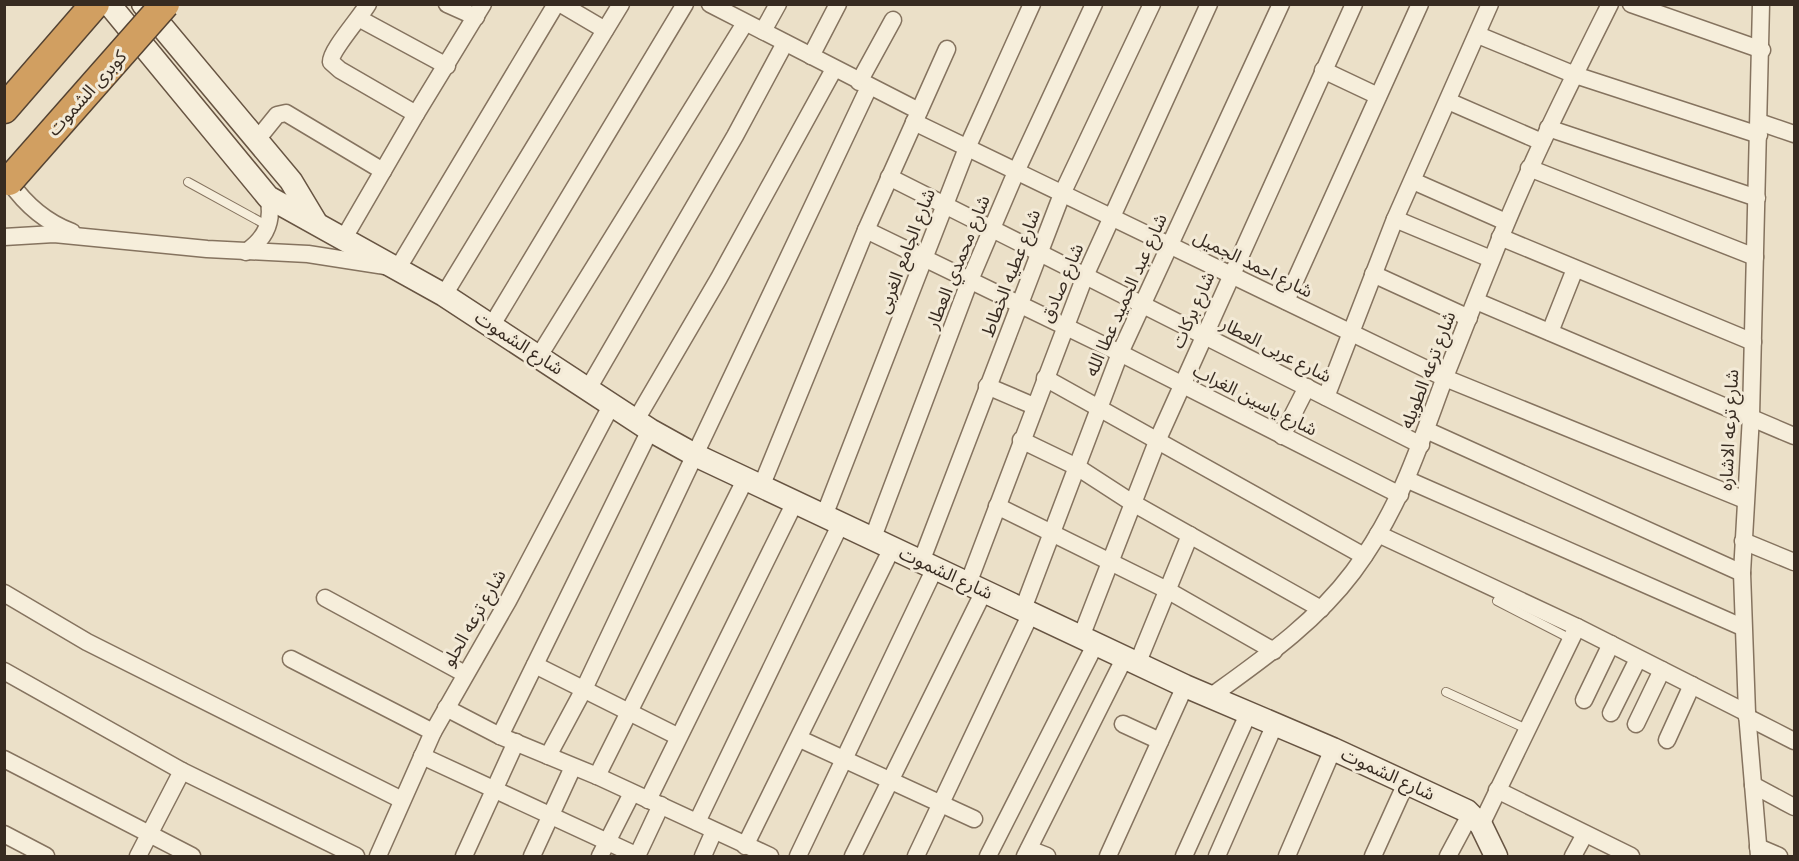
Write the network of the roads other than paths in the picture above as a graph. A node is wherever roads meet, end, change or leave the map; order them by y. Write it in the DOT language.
graph roads {
  1 [pos="95,4"];
  2 [pos="109,4"];
  3 [pos="143,4"];
  4 [pos="165,4"];
  5 [pos="447,4"];
  6 [pos="556,4"];
  7 [pos="561,4"];
  8 [pos="621,4"];
  9 [pos="686,4"];
  10 [pos="778,4"];
  11 [pos="838,4"];
  12 [pos="1032,4"];
  13 [pos="1094,4"];
  14 [pos="1152,4"];
  15 [pos="1209,4"];
  16 [pos="1281,4"];
  17 [pos="1354,4"];
  18 [pos="1420,4"];
  19 [pos="1490,4"];
  20 [pos="1610,4"];
  21 [pos="1631,4"];
  22 [pos="1761,4"];
  23 [pos="713,5"];
  24 [pos="480,11"];
  25 [pos="364,12"];
  26 [pos="893,20"];
  27 [pos="745,23"];
  28 [pos="605,30"];
  29 [pos="762,31"];
  30 [pos="1478,35"];
  31 [pos="785,44"];
  32 [pos="947,49"];
  33 [pos="1761,50"];
  34 [pos="811,56"];
  35 [pos="447,66"];
  36 [pos="834,69"];
  37 [pos="1323,70"];
  38 [pos="1575,75"];
  39 [pos="864,84"];
  40 [pos="1378,96"];
  41 [pos="1448,101"];
  42 [pos="4,109"];
  43 [pos="416,114"];
  44 [pos="916,117"];
  45 [pos="1759,129"];
  46 [pos="1794,134"];
  47 [pos="1545,135"];
  48 [pos="256,141"];
  49 [pos="967,148"];
  50 [pos="1528,168"];
  51 [pos="383,171"];
  52 [pos="1016,172"];
  53 [pos="889,177"];
  54 [pos="1413,181"];
  55 [pos="188,182"];
  56 [pos="7,184"];
  57 [pos="1062,194"];
  58 [pos="268,197"];
  59 [pos="1757,198"];
  60 [pos="945,205"];
  61 [pos="1112,218"];
  62 [pos="1395,219"];
  63 [pos="315,221"];
  64 [pos="268,226"];
  65 [pos="992,229"];
  66 [pos="866,230"];
  67 [pos="1503,230"];
  68 [pos="4,237"];
  69 [pos="96,238"];
  70 [pos="344,238"];
  71 [pos="1170,245"];
  72 [pos="246,252"];
  73 [pos="1039,253"];
  74 [pos="1755,256"];
  75 [pos="924,259"];
  76 [pos="1491,259"];
  77 [pos="398,268"];
  78 [pos="1575,270"];
  79 [pos="1230,274"];
  80 [pos="1373,274"];
  81 [pos="1085,276"];
  82 [pos="970,280"];
  83 [pos="444,295"];
  84 [pos="1286,301"];
  85 [pos="1476,301"];
  86 [pos="1142,304"];
  87 [pos="1019,306"];
  88 [pos="1469,318"];
  89 [pos="492,325"];
  90 [pos="1064,327"];
  91 [pos="1550,332"];
  92 [pos="1353,333"];
  93 [pos="1203,335"];
  94 [pos="1753,342"];
  95 [pos="1120,353"];
  96 [pos="539,356"];
  97 [pos="1045,378"];
  98 [pos="1445,378"];
  99 [pos="1182,385"];
  100 [pos="987,386"];
  101 [pos="1307,387"];
  102 [pos="588,389"];
  103 [pos="1326,397"];
  104 [pos="612,404"];
  105 [pos="1034,406"];
  106 [pos="1097,409"];
  107 [pos="1751,416"];
  108 [pos="643,425"];
  109 [pos="1282,436"];
  110 [pos="1794,436"];
  111 [pos="1423,437"];
  112 [pos="1158,439"];
  113 [pos="1021,440"];
  114 [pos="695,455"];
  115 [pos="1077,467"];
  116 [pos="753,484"];
  117 [pos="1404,488"];
  118 [pos="1745,500"];
  119 [pos="795,502"];
  120 [pos="1131,502"];
  121 [pos="997,506"];
  122 [pos="832,519"];
  123 [pos="1052,533"];
  124 [pos="1378,534"];
  125 [pos="1190,535"];
  126 [pos="1743,541"];
  127 [pos="882,544"];
  128 [pos="1364,556"];
  129 [pos="1111,561"];
  130 [pos="1794,562"];
  131 [pos="928,565"];
  132 [pos="1742,573"];
  133 [pos="976,587"];
  134 [pos="1167,590"];
  135 [pos="4,593"];
  136 [pos="325,598"];
  137 [pos="1497,601"];
  138 [pos="1321,609"];
  139 [pos="1027,611"];
  140 [pos="1742,627"];
  141 [pos="1574,633"];
  142 [pos="1089,640"];
  143 [pos="1611,644"];
  144 [pos="1274,651"];
  145 [pos="291,659"];
  146 [pos="1131,659"];
  147 [pos="1638,659"];
  148 [pos="536,665"];
  149 [pos="1662,670"];
  150 [pos="4,671"];
  151 [pos="465,674"];
  152 [pos="1185,686"];
  153 [pos="1692,686"];
  154 [pos="584,689"];
  155 [pos="1446,692"];
  156 [pos="1210,697"];
  157 [pos="1584,700"];
  158 [pos="446,708"];
  159 [pos="629,712"];
  160 [pos="1249,712"];
  161 [pos="1611,713"];
  162 [pos="1747,715"];
  163 [pos="1123,724"];
  164 [pos="1275,724"];
  165 [pos="1636,724"];
  166 [pos="1527,729"];
  167 [pos="433,732"];
  168 [pos="677,736"];
  169 [pos="508,739"];
  170 [pos="800,739"];
  171 [pos="1667,740"];
  172 [pos="1160,741"];
  173 [pos="1794,741"];
  174 [pos="1333,749"];
  175 [pos="422,756"];
  176 [pos="548,756"];
  177 [pos="4,759"];
  178 [pos="843,759"];
  179 [pos="573,767"];
  180 [pos="182,771"];
  181 [pos="597,777"];
  182 [pos="890,782"];
  183 [pos="1406,783"];
  184 [pos="1753,785"];
  185 [pos="494,788"];
  186 [pos="1497,790"];
  187 [pos="632,793"];
  188 [pos="402,800"];
  189 [pos="654,803"];
  190 [pos="940,804"];
  191 [pos="1794,807"];
  192 [pos="550,815"];
  193 [pos="974,819"];
  194 [pos="1476,819"];
  195 [pos="697,822"];
  196 [pos="714,831"];
  197 [pos="4,834"];
  198 [pos="150,834"];
  199 [pos="1585,834"];
  200 [pos="745,846"];
  201 [pos="603,849"];
  202 [pos="1759,852"];
  203 [pos="1027,853"];
  204 [pos="1491,853"];
  205 [pos="46,856"];
  206 [pos="138,856"];
  207 [pos="192,856"];
  208 [pos="356,856"];
  209 [pos="378,856"];
  210 [pos="464,856"];
  211 [pos="532,856"];
  212 [pos="637,856"];
  213 [pos="703,856"];
  214 [pos="768,856"];
  215 [pos="798,856"];
  216 [pos="853,856"];
  217 [pos="916,856"];
  218 [pos="988,856"];
  219 [pos="1047,856"];
  220 [pos="1108,856"];
  221 [pos="1184,856"];
  222 [pos="1217,856"];
  223 [pos="1287,856"];
  224 [pos="1373,856"];
  225 [pos="1448,856"];
  226 [pos="1573,856"];
  227 [pos="1631,856"];
  228 [pos="1779,856"];
  1 -- 42 [label="highway"];
  2 -- 58 [label="street, شارع الشموت"];
  3 -- 48 [label="street, شارع الشموت"];
  4 -- 56 [label="highway, كوبرى الشموت, bridge"];
  5 -- 24 [label="street"];
  6 -- 77 [label="street"];
  7 -- 28 [label="street"];
  8 -- 28 [label="street"];
  9 -- 89 [label="street"];
  10 -- 29 [label="street"];
  11 -- 34 [label="street"];
  12 -- 49 [label="street, شارع الجامع الغربى"];
  13 -- 52 [label="street, شارع محمدي العطار"];
  14 -- 57 [label="street, شارع عطيه الخطاط"];
  15 -- 61 [label="street, شارع صادق"];
  16 -- 71 [label="street, شارع عبد الحميد عطا الله"];
  17 -- 37 [label="street, شارع بركات"];
  18 -- 40 [label="street"];
  19 -- 30 [label="street"];
  20 -- 38 [label="street, شارع ترعه الطويله"];
  21 -- 33 [label="street"];
  22 -- 33 [label="street, شارع ترعه الاشاره"];
  23 -- 27 [label="street, شارع احمد الجميل"];
  24 -- 35 [label="street"];
  25 -- 35 [label="street"];
  25 -- 43 [label="street"];
  26 -- 39 [label="street"];
  27 -- 29 [label="street, شارع احمد الجميل"];
  27 -- 96 [label="street"];
  28 -- 83 [label="street"];
  29 -- 31 [label="street, شارع احمد الجميل"];
  30 -- 38 [label="street"];
  30 -- 41 [label="street"];
  31 -- 34 [label="street, شارع احمد الجميل"];
  31 -- 102 [label="street"];
  32 -- 44 [label="street"];
  33 -- 45 [label="street, شارع ترعه الاشاره"];
  34 -- 36 [label="street, شارع احمد الجميل"];
  35 -- 43 [label="street"];
  36 -- 39 [label="street, شارع احمد الجميل"];
  36 -- 108 [label="street"];
  37 -- 40 [label="street"];
  37 -- 79 [label="street, شارع بركات"];
  38 -- 45 [label="street"];
  38 -- 47 [label="street, شارع ترعه الطويله"];
  39 -- 44 [label="street, شارع احمد الجميل"];
  39 -- 114 [label="street"];
  40 -- 84 [label="street"];
  41 -- 47 [label="street"];
  41 -- 54 [label="street"];
  43 -- 51 [label="street"];
  44 -- 49 [label="street, شارع احمد الجميل"];
  44 -- 53 [label="street"];
  45 -- 46 [label="street"];
  45 -- 59 [label="street, شارع ترعه الاشاره"];
  47 -- 50 [label="street, شارع ترعه الطويله"];
  47 -- 59 [label="street"];
  48 -- 51 [label="street"];
  48 -- 63 [label="street, شارع الشموت"];
  49 -- 52 [label="street, شارع احمد الجميل"];
  49 -- 60 [label="street, شارع الجامع الغربى"];
  50 -- 67 [label="street, شارع ترعه الطويله"];
  50 -- 74 [label="street"];
  51 -- 70 [label="street"];
  52 -- 57 [label="street, شارع احمد الجميل"];
  52 -- 65 [label="street, شارع محمدي العطار"];
  53 -- 60 [label="street, شارع عربى العطار"];
  53 -- 66 [label="street"];
  54 -- 62 [label="street"];
  54 -- 67 [label="street"];
  55 -- 64 [label="lane"];
  56 -- 69 [label="street"];
  57 -- 61 [label="street, شارع احمد الجميل"];
  57 -- 73 [label="street, شارع عطيه الخطاط"];
  58 -- 63 [label="street, شارع الشموت"];
  58 -- 64 [label="street"];
  59 -- 74 [label="street, شارع ترعه الاشاره"];
  60 -- 65 [label="street, شارع عربى العطار"];
  60 -- 75 [label="street, شارع الجامع الغربى"];
  61 -- 71 [label="street, شارع احمد الجميل"];
  61 -- 81 [label="street, شارع صادق"];
  62 -- 76 [label="street"];
  62 -- 80 [label="street"];
  63 -- 70 [label="street, شارع الشموت"];
  64 -- 72 [label="street"];
  65 -- 73 [label="street, شارع عربى العطار"];
  65 -- 82 [label="street, شارع محمدي العطار"];
  66 -- 75 [label="street, شارع ياسين الغراب"];
  66 -- 116 [label="street"];
  67 -- 76 [label="street, شارع ترعه الطويله"];
  67 -- 78 [label="street"];
  68 -- 69 [label="street"];
  69 -- 72 [label="street, شارع الشموت"];
  70 -- 77 [label="street, شارع الشموت"];
  71 -- 79 [label="street, شارع احمد الجميل"];
  71 -- 86 [label="street, شارع عبد الحميد عطا الله"];
  72 -- 77 [label="street, شارع الشموت"];
  73 -- 81 [label="street, شارع عربى العطار"];
  73 -- 87 [label="street, شارع عطيه الخطاط"];
  74 -- 94 [label="street, شارع ترعه الاشاره"];
  75 -- 82 [label="street, شارع ياسين الغراب"];
  75 -- 122 [label="street, شارع الجامع الغربى"];
  76 -- 85 [label="street, شارع ترعه الطويله"];
  77 -- 83 [label="street, شارع الشموت"];
  78 -- 91 [label="street"];
  78 -- 94 [label="street"];
  79 -- 84 [label="street, شارع احمد الجميل"];
  79 -- 93 [label="street, شارع بركات"];
  80 -- 88 [label="street"];
  80 -- 92 [label="street"];
  81 -- 86 [label="street, شارع عربى العطار"];
  81 -- 90 [label="street, شارع صادق"];
  82 -- 87 [label="street, شارع ياسين الغراب"];
  82 -- 127 [label="street, شارع محمدي العطار"];
  83 -- 89 [label="street, شارع الشموت"];
  84 -- 92 [label="street, شارع احمد الجميل"];
  85 -- 88 [label="street, شارع ترعه الطويله"];
  85 -- 91 [label="street"];
  86 -- 93 [label="street, شارع عربى العطار"];
  86 -- 95 [label="street, شارع عبد الحميد عطا الله"];
  87 -- 90 [label="street, شارع ياسين الغراب"];
  87 -- 100 [label="street, شارع عطيه الخطاط"];
  88 -- 98 [label="street, شارع ترعه الطويله"];
  89 -- 96 [label="street, شارع الشموت"];
  90 -- 95 [label="street, شارع ياسين الغراب"];
  90 -- 97 [label="street, شارع صادق"];
  91 -- 107 [label="street"];
  92 -- 98 [label="street, شارع احمد الجميل"];
  92 -- 103 [label="street"];
  93 -- 99 [label="street, شارع بركات"];
  93 -- 101 [label="street, شارع عربى العطار"];
  94 -- 107 [label="street, شارع ترعه الاشاره"];
  95 -- 99 [label="street, شارع ياسين الغراب"];
  95 -- 106 [label="street, شارع عبد الحميد عطا الله"];
  96 -- 102 [label="street, شارع الشموت"];
  97 -- 105 [label="street, شارع صادق"];
  97 -- 106 [label="street"];
  98 -- 111 [label="street, شارع ترعه الطويله"];
  98 -- 118 [label="street, شارع احمد الجميل"];
  99 -- 109 [label="street, شارع ياسين الغراب"];
  99 -- 112 [label="street, شارع بركات"];
  100 -- 105 [label="street"];
  100 -- 131 [label="street, شارع عطيه الخطاط"];
  101 -- 103 [label="street, شارع عربى العطار"];
  101 -- 109 [label="street"];
  102 -- 104 [label="street, شارع الشموت"];
  103 -- 111 [label="street, شارع عربى العطار"];
  104 -- 108 [label="street, شارع الشموت"];
  104 -- 151 [label="street, شارع ترعه الحلو"];
  105 -- 113 [label="street, شارع صادق"];
  106 -- 112 [label="street"];
  106 -- 115 [label="street, شارع عبد الحميد عطا الله"];
  107 -- 110 [label="street"];
  107 -- 118 [label="street, شارع ترعه الاشاره"];
  108 -- 114 [label="street, شارع الشموت"];
  108 -- 148 [label="street"];
  109 -- 117 [label="street, شارع ياسين الغراب"];
  111 -- 117 [label="street, شارع ترعه الطويله"];
  111 -- 132 [label="street, شارع عربى العطار"];
  112 -- 120 [label="street, شارع بركات"];
  112 -- 128 [label="street"];
  113 -- 115 [label="street"];
  113 -- 121 [label="street, شارع صادق"];
  114 -- 116 [label="street, شارع الشموت"];
  114 -- 154 [label="street"];
  115 -- 120 [label="street"];
  115 -- 123 [label="street, شارع عبد الحميد عطا الله"];
  116 -- 119 [label="street, شارع الشموت"];
  116 -- 159 [label="street"];
  117 -- 124 [label="street, شارع ترعه الطويله"];
  117 -- 140 [label="street, شارع ياسين الغراب"];
  118 -- 126 [label="street, شارع ترعه الاشاره"];
  119 -- 122 [label="street, شارع الشموت"];
  119 -- 168 [label="street"];
  120 -- 125 [label="street"];
  120 -- 129 [label="street, شارع بركات"];
  121 -- 123 [label="street"];
  121 -- 133 [label="street, شارع صادق"];
  122 -- 127 [label="street, شارع الشموت"];
  122 -- 195 [label="street, شارع الجامع الغربى"];
  123 -- 129 [label="street"];
  123 -- 139 [label="street, شارع عبد الحميد عطا الله"];
  124 -- 128 [label="street, شارع ترعه الطويله"];
  124 -- 141 [label="street"];
  125 -- 134 [label="street"];
  125 -- 138 [label="street"];
  126 -- 130 [label="street"];
  126 -- 132 [label="street, شارع ترعه الاشاره"];
  127 -- 131 [label="street, شارع الشموت"];
  127 -- 170 [label="street, شارع محمدي العطار"];
  128 -- 138 [label="street, شارع ترعه الطويله"];
  129 -- 134 [label="street"];
  129 -- 142 [label="street, شارع بركات"];
  131 -- 133 [label="street, شارع الشموت"];
  131 -- 178 [label="street, شارع عطيه الخطاط"];
  132 -- 140 [label="street, شارع ترعه الاشاره"];
  133 -- 139 [label="street, شارع الشموت"];
  133 -- 182 [label="street, شارع صادق"];
  134 -- 144 [label="street"];
  134 -- 146 [label="street"];
  135 -- 188 [label="street"];
  136 -- 151 [label="street"];
  137 -- 141 [label="lane"];
  138 -- 144 [label="street, شارع ترعه الطويله"];
  139 -- 142 [label="street, شارع الشموت"];
  139 -- 190 [label="street, شارع عبد الحميد عطا الله"];
  140 -- 162 [label="street, شارع ترعه الاشاره"];
  141 -- 143 [label="street"];
  141 -- 166 [label="street"];
  142 -- 146 [label="street, شارع الشموت"];
  142 -- 218 [label="street, شارع بركات"];
  143 -- 147 [label="street"];
  143 -- 157 [label="street"];
  144 -- 156 [label="street, شارع ترعه الطويله"];
  145 -- 167 [label="street"];
  146 -- 152 [label="street, شارع الشموت"];
  146 -- 203 [label="street"];
  147 -- 149 [label="street"];
  147 -- 161 [label="street"];
  148 -- 154 [label="street"];
  148 -- 169 [label="street"];
  149 -- 153 [label="street"];
  149 -- 165 [label="street"];
  150 -- 180 [label="street"];
  151 -- 158 [label="street, شارع ترعه الحلو"];
  152 -- 156 [label="street, شارع الشموت"];
  152 -- 172 [label="street"];
  153 -- 162 [label="street"];
  153 -- 171 [label="street"];
  154 -- 159 [label="street"];
  154 -- 176 [label="street"];
  155 -- 166 [label="lane"];
  156 -- 160 [label="street, شارع الشموت"];
  158 -- 167 [label="street, شارع ترعه الحلو"];
  158 -- 169 [label="street"];
  159 -- 168 [label="street"];
  159 -- 181 [label="street"];
  160 -- 164 [label="street, شارع الشموت"];
  160 -- 221 [label="street"];
  162 -- 173 [label="street"];
  162 -- 184 [label="street, شارع ترعه الاشاره"];
  163 -- 172 [label="street"];
  164 -- 174 [label="street, شارع الشموت"];
  164 -- 222 [label="street"];
  166 -- 186 [label="street"];
  167 -- 175 [label="street, شارع ترعه الحلو"];
  168 -- 189 [label="street"];
  169 -- 176 [label="street"];
  169 -- 185 [label="street"];
  170 -- 178 [label="street"];
  170 -- 200 [label="street, شارع محمدي العطار"];
  172 -- 220 [label="street"];
  174 -- 183 [label="street, شارع الشموت"];
  174 -- 223 [label="street"];
  175 -- 185 [label="street"];
  175 -- 188 [label="street, شارع ترعه الحلو"];
  176 -- 179 [label="street"];
  177 -- 198 [label="street"];
  178 -- 182 [label="street"];
  178 -- 215 [label="street, شارع عطيه الخطاط"];
  179 -- 181 [label="street"];
  179 -- 192 [label="street"];
  180 -- 198 [label="street"];
  180 -- 208 [label="street"];
  181 -- 187 [label="street"];
  182 -- 190 [label="street"];
  182 -- 216 [label="street, شارع صادق"];
  183 -- 194 [label="street, شارع الشموت"];
  183 -- 224 [label="street"];
  184 -- 191 [label="street"];
  184 -- 202 [label="street, شارع ترعه الاشاره"];
  185 -- 192 [label="street"];
  185 -- 210 [label="street"];
  186 -- 194 [label="street"];
  186 -- 199 [label="street"];
  187 -- 189 [label="street"];
  187 -- 201 [label="street"];
  188 -- 209 [label="street, شارع ترعه الحلو"];
  189 -- 195 [label="street"];
  189 -- 212 [label="street"];
  190 -- 193 [label="street"];
  190 -- 217 [label="street, شارع عبد الحميد عطا الله"];
  192 -- 201 [label="street"];
  192 -- 211 [label="street"];
  194 -- 204 [label="street"];
  194 -- 225 [label="street"];
  195 -- 196 [label="street"];
  196 -- 200 [label="street"];
  196 -- 213 [label="street"];
  197 -- 205 [label="street"];
  198 -- 206 [label="street"];
  198 -- 207 [label="street"];
  199 -- 226 [label="street"];
  199 -- 227 [label="street"];
  200 -- 214 [label="street"];
  201 -- 212 [label="street"];
  202 -- 228 [label="street"];
  203 -- 219 [label="street"];
}
